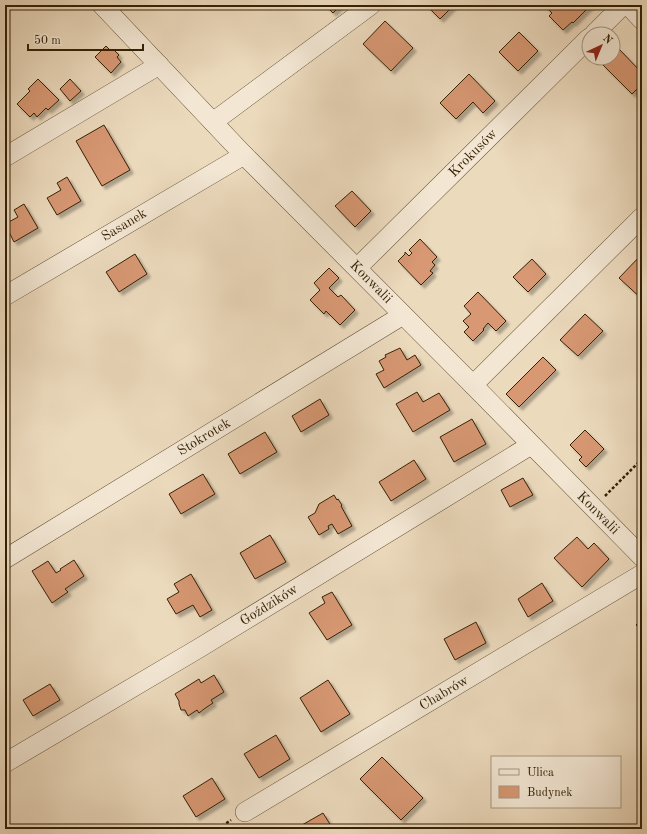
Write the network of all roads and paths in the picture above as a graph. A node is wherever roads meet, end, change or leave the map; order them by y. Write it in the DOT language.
graph roads {
  1 [pos="102,5"];
  2 [pos="371,5"];
  3 [pos="623,5"];
  4 [pos="628,5"];
  5 [pos="642,20"];
  6 [pos="602,26"];
  7 [pos="581,46"];
  8 [pos="159,65"];
  9 [pos="214,122"];
  10 [pos="244,154"];
  11 [pos="5,157"];
  12 [pos="642,217"];
  13 [pos="357,268"];
  14 [pos="5,296"];
  15 [pos="403,315"];
  16 [pos="473,385"];
  17 [pos="531,445"];
  18 [pos="642,459"];
  19 [pos="594,508"];
  20 [pos="642,557"];
  21 [pos="5,559"];
  22 [pos="642,574"];
  23 [pos="5,763"];
  24 [pos="245,812"];
  1 -- 8 [label="street, Konwalii"];
  2 -- 9 [label="street"];
  3 -- 6 [label="street"];
  4 -- 5 [label="street"];
  7 -- 13 [label="street, Krokusów"];
  8 -- 9 [label="street, Konwalii"];
  8 -- 11 [label="street"];
  9 -- 10 [label="street, Konwalii"];
  10 -- 13 [label="street, Konwalii"];
  10 -- 14 [label="street, Sasanek"];
  12 -- 16 [label="street"];
  13 -- 15 [label="street, Konwalii"];
  15 -- 16 [label="street, Konwalii"];
  15 -- 21 [label="street, Stokrotek"];
  16 -- 17 [label="street, Konwalii"];
  17 -- 19 [label="street, Konwalii"];
  17 -- 23 [label="street, Goździków"];
  18 -- 19 [label="path"];
  19 -- 20 [label="street, Konwalii"];
  22 -- 24 [label="street, Chabrów"];
}
